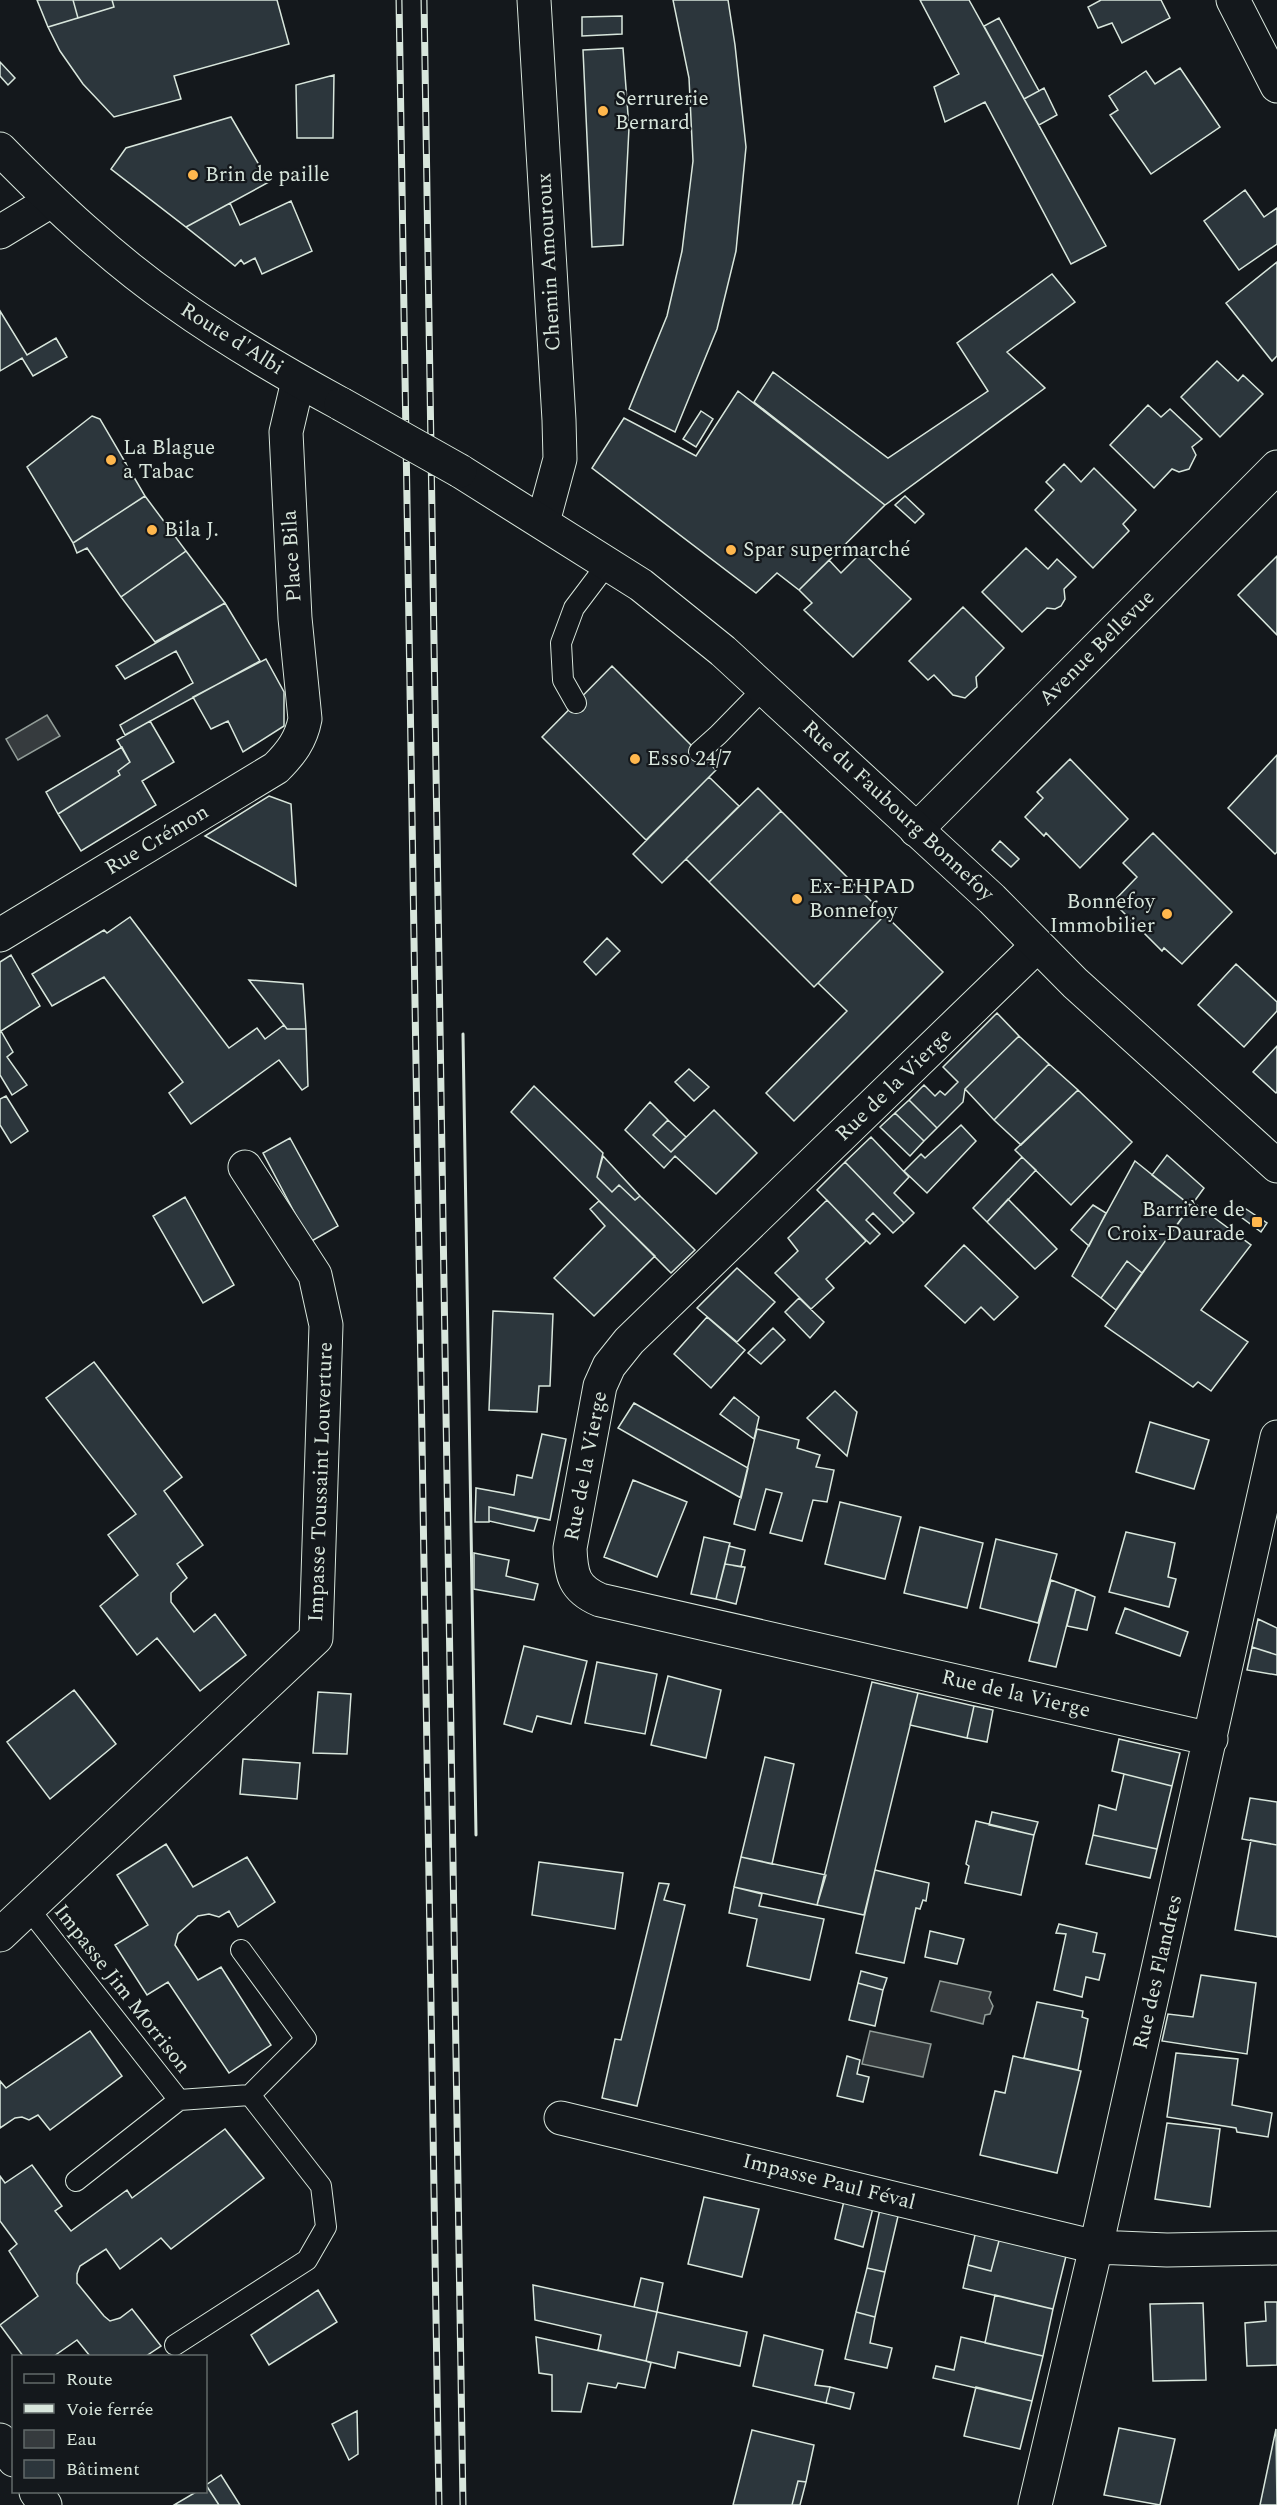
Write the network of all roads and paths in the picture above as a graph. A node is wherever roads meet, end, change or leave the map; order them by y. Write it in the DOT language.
graph roads {
  1 [pos="534,0"];
  2 [pos="1233,0"];
  3 [pos="1277,87"];
  4 [pos="0,149"];
  5 [pos="51,201"];
  6 [pos="0,232"];
  7 [pos="298,381"];
  8 [pos="1277,467"];
  9 [pos="491,491"];
  10 [pos="543,522"];
  11 [pos="608,564"];
  12 [pos="765,687"];
  13 [pos="576,703"];
  14 [pos="303,732"];
  15 [pos="699,752"];
  16 [pos="916,830"];
  17 [pos="0,935"];
  18 [pos="1037,946"];
  19 [pos="1277,1166"];
  20 [pos="245,1167"];
  21 [pos="1277,1437"];
  22 [pos="1211,1739"];
  23 [pos="28,1908"];
  24 [pos="0,1935"];
  25 [pos="241,1950"];
  26 [pos="250,2095"];
  27 [pos="179,2100"];
  28 [pos="561,2118"];
  29 [pos="76,2181"];
  30 [pos="1096,2247"];
  31 [pos="1277,2248"];
  32 [pos="175,2345"];
  33 [pos="0,2440"];
  34 [pos="12,2457"];
  35 [pos="1035,2505"];
  1 -- 10 [label="street, Chemin Amouroux"];
  2 -- 3 [label="street"];
  4 -- 5 [label="street, Route d'Albi"];
  5 -- 6 [label="street"];
  5 -- 7 [label="street, Route d'Albi"];
  7 -- 9 [label="street, Route d'Albi, bridge"];
  7 -- 14 [label="street, Place Bila"];
  8 -- 16 [label="street, Avenue Bellevue"];
  9 -- 10 [label="street, Rue du Faubourg Bonnefoy"];
  10 -- 11 [label="street, Rue du Faubourg Bonnefoy"];
  11 -- 12 [label="street, Rue du Faubourg Bonnefoy"];
  11 -- 13 [label="lane"];
  12 -- 15 [label="lane"];
  12 -- 16 [label="street, Rue du Faubourg Bonnefoy"];
  14 -- 17 [label="street, Rue Crémon"];
  16 -- 18 [label="street, Rue du Faubourg Bonnefoy"];
  18 -- 19 [label="street, Rue du Faubourg Bonnefoy"];
  18 -- 22 [label="street, Rue de la Vierge"];
  20 -- 23 [label="street, Impasse Toussaint Louverture"];
  21 -- 22 [label="street, Rue des Flandres"];
  22 -- 30 [label="street, Rue des Flandres"];
  23 -- 24 [label="street, Impasse Toussaint Louverture"];
  23 -- 27 [label="lane, Impasse Jim Morrison"];
  25 -- 26 [label="lane"];
  26 -- 27 [label="lane, Impasse Jim Morrison"];
  26 -- 32 [label="lane"];
  27 -- 29 [label="lane, Impasse Jim Morrison"];
  28 -- 30 [label="street, Impasse Paul Féval"];
  30 -- 31 [label="street, Impasse Paul Féval"];
  30 -- 35 [label="street, Rue des Flandres"];
  33 -- 34 [label="street"];
}
